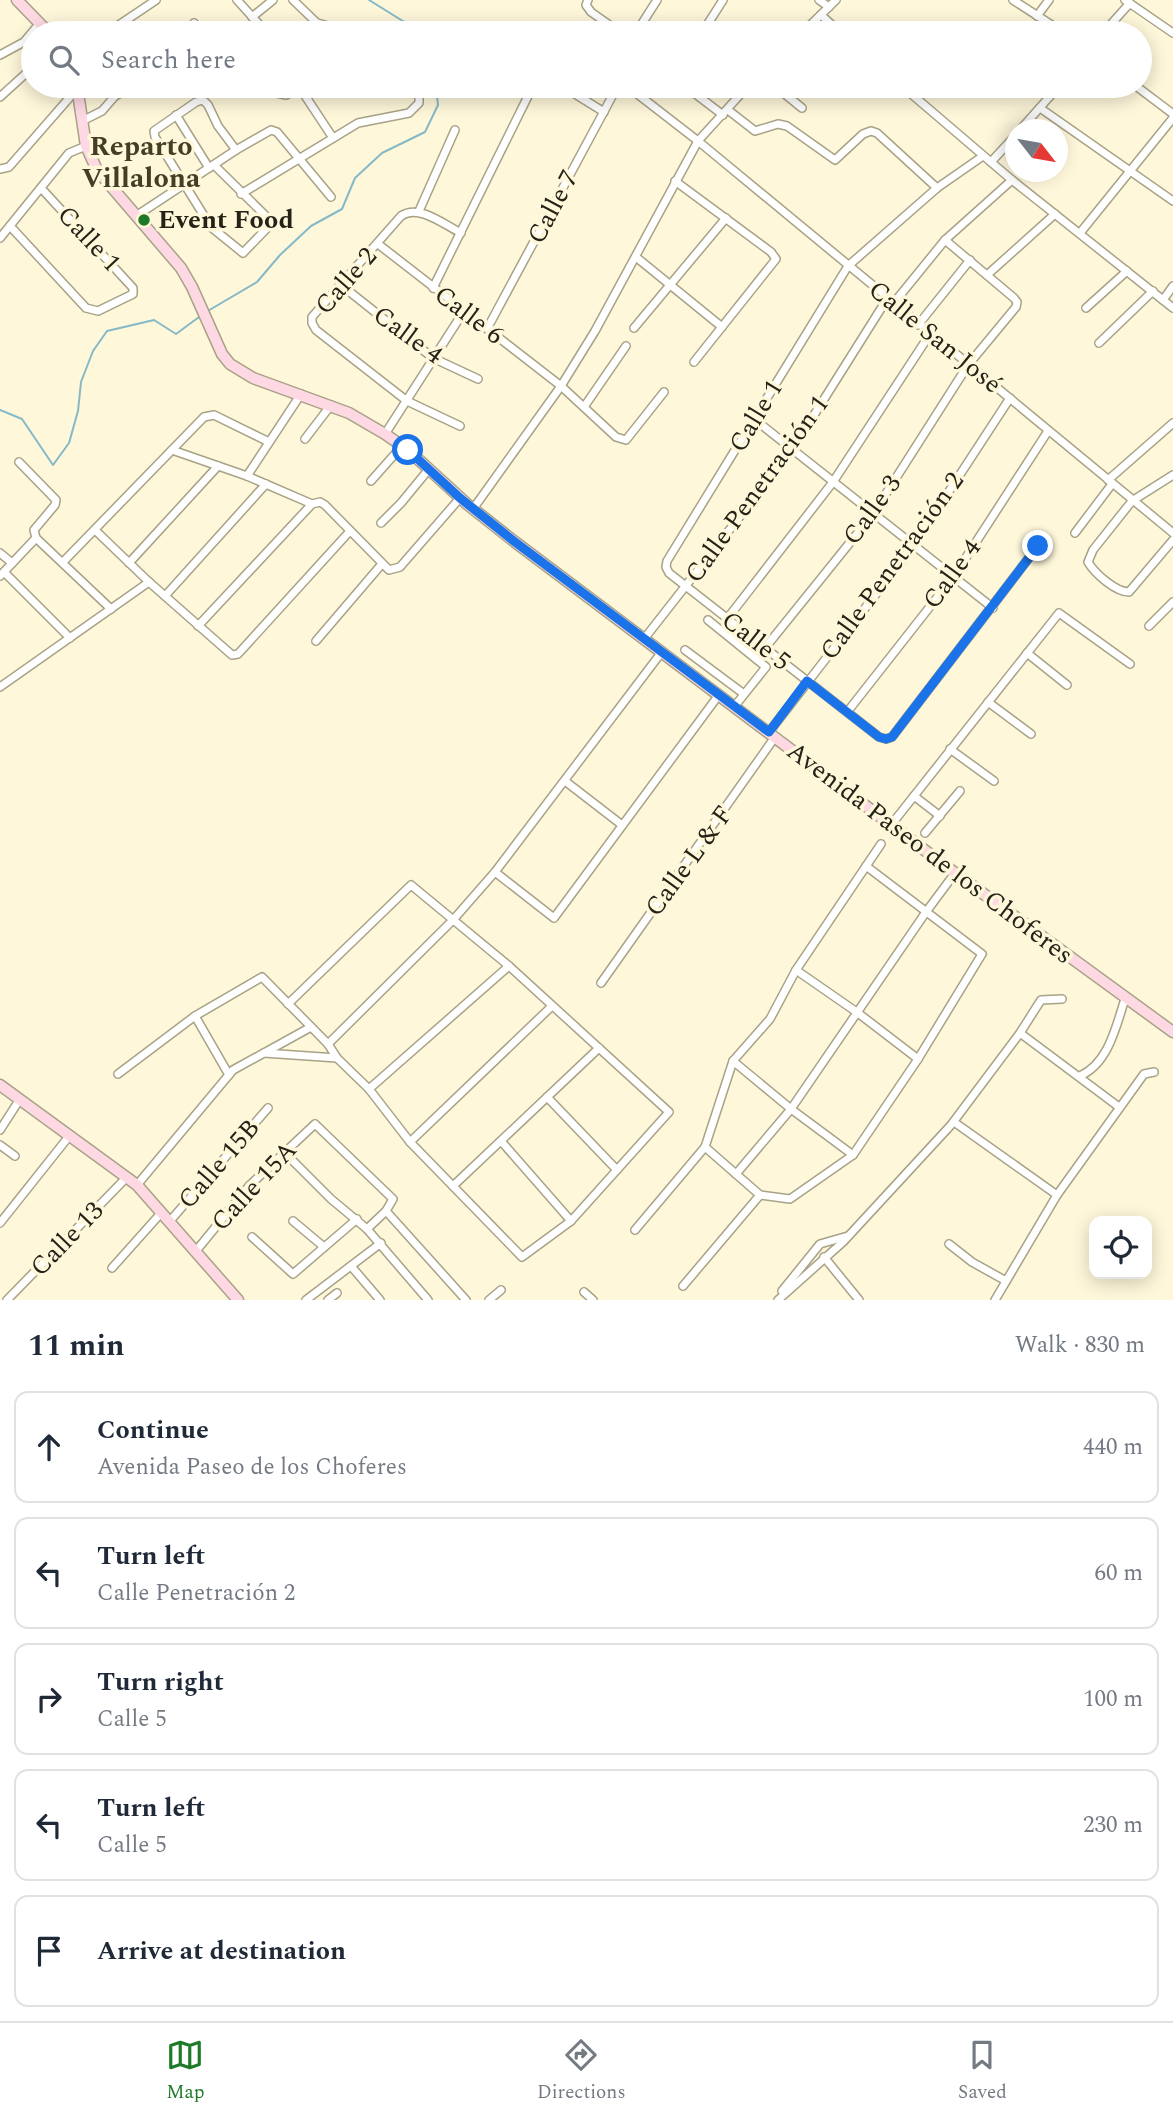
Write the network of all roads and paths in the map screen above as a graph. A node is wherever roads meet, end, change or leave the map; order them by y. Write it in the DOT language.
graph roads {
  1 [pos="17,0"];
  2 [pos="156,0"];
  3 [pos="237,0"];
  4 [pos="273,0"];
  5 [pos="293,0"];
  6 [pos="588,0"];
  7 [pos="657,0"];
  8 [pos="723,0"];
  9 [pos="819,0"];
  10 [pos="836,0"];
  11 [pos="1013,0"];
  12 [pos="1049,0"];
  13 [pos="1127,1"];
  14 [pos="829,7"];
  15 [pos="821,15"];
  16 [pos="1037,16"];
  17 [pos="252,17"];
  18 [pos="38,21"];
  19 [pos="125,21"];
  20 [pos="256,21"];
  21 [pos="315,21"];
  22 [pos="604,21"];
  23 [pos="644,21"];
  24 [pos="710,21"];
  25 [pos="815,21"];
  26 [pos="828,21"];
  27 [pos="1045,21"];
  28 [pos="1112,21"];
  29 [pos="1173,33"];
  30 [pos="21,44"];
  31 [pos="0,55"];
  32 [pos="21,77"];
  33 [pos="0,97"];
  34 [pos="68,98"];
  35 [pos="79,98"];
  36 [pos="113,98"];
  37 [pos="309,98"];
  38 [pos="419,98"];
  39 [pos="527,98"];
  40 [pos="581,98"];
  41 [pos="612,98"];
  42 [pos="642,98"];
  43 [pos="704,98"];
  44 [pos="738,98"];
  45 [pos="790,98"];
  46 [pos="916,98"];
  47 [pos="1049,98"];
  48 [pos="1151,98"];
  49 [pos="802,108"];
  50 [pos="1040,108"];
  51 [pos="604,112"];
  52 [pos="726,112"];
  53 [pos="176,115"];
  54 [pos="1173,116"];
  55 [pos="1030,119"];
  56 [pos="84,120"];
  57 [pos="456,130"];
  58 [pos="333,138"];
  59 [pos="698,141"];
  60 [pos="86,146"];
  61 [pos="1005,147"];
  62 [pos="236,150"];
  63 [pos="983,156"];
  64 [pos="299,158"];
  65 [pos="991,162"];
  66 [pos="211,167"];
  67 [pos="0,169"];
  68 [pos="1131,172"];
  69 [pos="1005,174"];
  70 [pos="676,181"];
  71 [pos="1010,182"];
  72 [pos="1015,182"];
  73 [pos="184,183"];
  74 [pos="41,188"];
  75 [pos="937,188"];
  76 [pos="241,194"];
  77 [pos="331,197"];
  78 [pos="1173,201"];
  79 [pos="419,211"];
  80 [pos="1055,214"];
  81 [pos="136,216"];
  82 [pos="726,218"];
  83 [pos="10,226"];
  84 [pos="461,233"];
  85 [pos="1080,233"];
  86 [pos="0,237"];
  87 [pos="946,240"];
  88 [pos="378,244"];
  89 [pos="636,257"];
  90 [pos="970,260"];
  91 [pos="848,266"];
  92 [pos="1127,271"];
  93 [pos="987,275"];
  94 [pos="341,285"];
  95 [pos="670,285"];
  96 [pos="1173,286"];
  97 [pos="433,288"];
  98 [pos="1153,291"];
  99 [pos="1163,300"];
  100 [pos="890,302"];
  101 [pos="1086,308"];
  102 [pos="1173,308"];
  103 [pos="464,311"];
  104 [pos="918,325"];
  105 [pos="722,327"];
  106 [pos="634,328"];
  107 [pos="487,329"];
  108 [pos="930,334"];
  109 [pos="1099,343"];
  110 [pos="626,346"];
  111 [pos="433,358"];
  112 [pos="694,362"];
  113 [pos="968,365"];
  114 [pos="478,379"];
  115 [pos="561,386"];
  116 [pos="664,392"];
  117 [pos="301,394"];
  118 [pos="1010,398"];
  119 [pos="407,401"];
  120 [pos="331,405"];
  121 [pos="584,407"];
  122 [pos="754,419"];
  123 [pos="1173,423"];
  124 [pos="460,426"];
  125 [pos="1048,431"];
  126 [pos="385,434"];
  127 [pos="305,439"];
  128 [pos="269,442"];
  129 [pos="402,446"];
  130 [pos="172,450"];
  131 [pos="792,450"];
  132 [pos="19,461"];
  133 [pos="218,466"];
  134 [pos="429,470"];
  135 [pos="1173,475"];
  136 [pos="247,476"];
  137 [pos="371,481"];
  138 [pos="833,482"];
  139 [pos="1110,482"];
  140 [pos="266,484"];
  141 [pos="460,498"];
  142 [pos="1132,501"];
  143 [pos="312,504"];
  144 [pos="473,509"];
  145 [pos="873,514"];
  146 [pos="381,523"];
  147 [pos="95,530"];
  148 [pos="349,531"];
  149 [pos="1075,533"];
  150 [pos="1173,533"];
  151 [pos="36,538"];
  152 [pos="1173,540"];
  153 [pos="914,545"];
  154 [pos="1038,546"];
  155 [pos="0,553"];
  156 [pos="63,562"];
  157 [pos="129,563"];
  158 [pos="12,564"];
  159 [pos="382,565"];
  160 [pos="666,567"];
  161 [pos="2,574"];
  162 [pos="954,576"];
  163 [pos="149,582"];
  164 [pos="686,586"];
  165 [pos="165,596"];
  166 [pos="1173,601"];
  167 [pos="993,608"];
  168 [pos="111,609"];
  169 [pos="727,618"];
  170 [pos="708,620"];
  171 [pos="198,626"];
  172 [pos="1149,626"];
  173 [pos="70,638"];
  174 [pos="644,639"];
  175 [pos="316,640"];
  176 [pos="765,648"];
  177 [pos="685,650"];
  178 [pos="661,653"];
  179 [pos="1027,653"];
  180 [pos="1130,664"];
  181 [pos="807,681"];
  182 [pos="1067,685"];
  183 [pos="0,687"];
  184 [pos="744,694"];
  185 [pos="718,696"];
  186 [pos="988,702"];
  187 [pos="734,708"];
  188 [pos="848,711"];
  189 [pos="1031,734"];
  190 [pos="772,735"];
  191 [pos="950,749"];
  192 [pos="565,781"];
  193 [pos="994,781"];
  194 [pos="960,791"];
  195 [pos="914,796"];
  196 [pos="940,816"];
  197 [pos="622,825"];
  198 [pos="891,825"];
  199 [pos="925,833"];
  200 [pos="881,844"];
  201 [pos="866,866"];
  202 [pos="495,872"];
  203 [pos="955,873"];
  204 [pos="926,912"];
  205 [pos="453,920"];
  206 [pos="509,966"];
  207 [pos="796,970"];
  208 [pos="601,983"];
  209 [pos="1062,999"];
  210 [pos="1125,999"];
  211 [pos="288,1004"];
  212 [pos="552,1006"];
  213 [pos="858,1013"];
  214 [pos="195,1016"];
  215 [pos="312,1027"];
  216 [pos="1173,1032"];
  217 [pos="1020,1033"];
  218 [pos="328,1044"];
  219 [pos="599,1048"];
  220 [pos="264,1053"];
  221 [pos="337,1058"];
  222 [pos="918,1059"];
  223 [pos="733,1061"];
  224 [pos="1154,1072"];
  225 [pos="118,1074"];
  226 [pos="229,1074"];
  227 [pos="1080,1076"];
  228 [pos="0,1086"];
  229 [pos="369,1089"];
  230 [pos="547,1097"];
  231 [pos="20,1099"];
  232 [pos="1119,1107"];
  233 [pos="268,1108"];
  234 [pos="791,1109"];
  235 [pos="954,1122"];
  236 [pos="0,1130"];
  237 [pos="70,1135"];
  238 [pos="501,1141"];
  239 [pos="410,1142"];
  240 [pos="0,1145"];
  241 [pos="705,1147"];
  242 [pos="284,1152"];
  243 [pos="852,1155"];
  244 [pos="15,1156"];
  245 [pos="617,1170"];
  246 [pos="736,1174"];
  247 [pos="126,1178"];
  248 [pos="137,1185"];
  249 [pos="453,1186"];
  250 [pos="760,1195"];
  251 [pos="1057,1195"];
  252 [pos="386,1211"];
  253 [pos="162,1212"];
  254 [pos="356,1219"];
  255 [pos="571,1220"];
  256 [pos="170,1221"];
  257 [pos="293,1221"];
  258 [pos="0,1223"];
  259 [pos="367,1229"];
  260 [pos="635,1230"];
  261 [pos="849,1235"];
  262 [pos="251,1237"];
  263 [pos="381,1243"];
  264 [pos="949,1244"];
  265 [pos="324,1247"];
  266 [pos="196,1251"];
  267 [pos="824,1258"];
  268 [pos="351,1266"];
  269 [pos="112,1268"];
  270 [pos="1006,1281"];
  271 [pos="683,1286"];
  272 [pos="501,1290"];
  273 [pos="584,1292"];
  274 [pos="337,1293"];
  275 [pos="7,1300"];
  276 [pos="238,1300"];
  277 [pos="306,1300"];
  278 [pos="328,1300"];
  279 [pos="380,1300"];
  280 [pos="428,1300"];
  281 [pos="466,1300"];
  282 [pos="489,1300"];
  283 [pos="593,1300"];
  284 [pos="777,1300"];
  285 [pos="859,1300"];
  286 [pos="995,1300"];
  1 -- 18 [label="street"];
  2 -- 19 [label="street"];
  3 -- 17 [label="street"];
  4 -- 17 [label="street"];
  5 -- 21 [label="street"];
  6 -- 22 [label="street"];
  7 -- 23 [label="street"];
  8 -- 24 [label="street"];
  9 -- 14 [label="street"];
  10 -- 14 [label="street"];
  11 -- 16 [label="street"];
  12 -- 16 [label="street"];
  13 -- 28 [label="street"];
  13 -- 29 [label="street"];
  14 -- 15 [label="street"];
  15 -- 25 [label="street"];
  15 -- 26 [label="street"];
  16 -- 27 [label="street"];
  17 -- 20 [label="street"];
  30 -- 31 [label="street"];
  32 -- 33 [label="street"];
  34 -- 67 [label="street"];
  35 -- 56 [label="street, Avenida Paseo de los Choferes"];
  36 -- 56 [label="street"];
  37 -- 58 [label="street"];
  38 -- 58 [label="street"];
  39 -- 84 [label="street"];
  40 -- 51 [label="street"];
  41 -- 51 [label="street, Calle 7"];
  42 -- 59 [label="street"];
  43 -- 52 [label="street"];
  44 -- 52 [label="street"];
  45 -- 49 [label="street"];
  46 -- 63 [label="street"];
  47 -- 50 [label="street"];
  48 -- 54 [label="street"];
  50 -- 55 [label="street"];
  50 -- 68 [label="street"];
  51 -- 107 [label="street, Calle 7"];
  52 -- 59 [label="street"];
  52 -- 75 [label="street"];
  53 -- 62 [label="street"];
  53 -- 66 [label="street"];
  53 -- 73 [label="street"];
  54 -- 68 [label="street"];
  56 -- 60 [label="street, Avenida Paseo de los Choferes"];
  57 -- 79 [label="street"];
  58 -- 64 [label="street"];
  59 -- 70 [label="street"];
  59 -- 91 [label="street, Calle San José"];
  60 -- 74 [label="street"];
  60 -- 81 [label="street, Avenida Paseo de los Choferes"];
  61 -- 65 [label="street"];
  62 -- 64 [label="street"];
  62 -- 66 [label="street"];
  63 -- 65 [label="street"];
  63 -- 75 [label="street, Calle 1"];
  64 -- 76 [label="street"];
  64 -- 77 [label="street"];
  65 -- 69 [label="street"];
  66 -- 73 [label="street"];
  66 -- 76 [label="street"];
  68 -- 78 [label="street"];
  68 -- 85 [label="street"];
  70 -- 82 [label="street"];
  70 -- 89 [label="street"];
  71 -- 87 [label="street, Calle Penetración 1"];
  72 -- 80 [label="street"];
  73 -- 76 [label="street"];
  73 -- 81 [label="street"];
  74 -- 83 [label="street"];
  74 -- 83 [label="street, Calle 1"];
  75 -- 91 [label="street, Calle 1"];
  79 -- 84 [label="street"];
  79 -- 88 [label="street, Calle 2"];
  80 -- 85 [label="street"];
  80 -- 93 [label="street"];
  81 -- 117 [label="street, Avenida Paseo de los Choferes"];
  82 -- 95 [label="street"];
  82 -- 105 [label="street"];
  83 -- 86 [label="street"];
  84 -- 97 [label="street"];
  85 -- 92 [label="street"];
  87 -- 90 [label="street"];
  87 -- 100 [label="street, Calle Penetración 1"];
  88 -- 94 [label="street, Calle 2"];
  88 -- 97 [label="street, Calle 6"];
  89 -- 95 [label="street"];
  89 -- 115 [label="street"];
  90 -- 93 [label="street"];
  90 -- 104 [label="street"];
  91 -- 100 [label="street, Calle San José"];
  91 -- 122 [label="street, Calle 1"];
  92 -- 98 [label="street"];
  92 -- 101 [label="street"];
  93 -- 113 [label="street, Calle 3"];
  94 -- 111 [label="street, Calle 4"];
  94 -- 119 [label="street, Calle 2"];
  95 -- 105 [label="street"];
  95 -- 106 [label="street"];
  96 -- 99 [label="street"];
  97 -- 103 [label="street, Calle 6"];
  98 -- 99 [label="street"];
  98 -- 109 [label="street"];
  99 -- 102 [label="street"];
  100 -- 104 [label="street, Calle San José"];
  100 -- 131 [label="street, Calle Penetración 1"];
  103 -- 107 [label="street, Calle 6"];
  103 -- 111 [label="street"];
  104 -- 108 [label="street, Calle San José"];
  105 -- 112 [label="street"];
  107 -- 115 [label="street, Calle 6"];
  108 -- 113 [label="street, Calle San José"];
  108 -- 138 [label="street"];
  110 -- 121 [label="street"];
  111 -- 114 [label="street, Calle 4"];
  111 -- 119 [label="street"];
  113 -- 118 [label="street, Calle San José"];
  113 -- 145 [label="street, Calle 3"];
  115 -- 121 [label="street, Calle 6"];
  115 -- 144 [label="street"];
  116 -- 121 [label="street, Calle 6"];
  117 -- 120 [label="street, Avenida Paseo de los Choferes"];
  117 -- 128 [label="street"];
  118 -- 125 [label="street, Calle San José"];
  118 -- 153 [label="street, Calle Penetración 2"];
  119 -- 124 [label="street, Calle 2"];
  119 -- 126 [label="street"];
  120 -- 126 [label="street, Avenida Paseo de los Choferes"];
  120 -- 127 [label="street"];
  122 -- 131 [label="street"];
  122 -- 160 [label="street, Calle 1"];
  123 -- 139 [label="street"];
  125 -- 139 [label="street, Calle San José"];
  125 -- 162 [label="street, Calle 4"];
  126 -- 129 [label="street, Avenida Paseo de los Choferes"];
  128 -- 130 [label="street"];
  128 -- 136 [label="street"];
  129 -- 134 [label="street, Avenida Paseo de los Choferes"];
  129 -- 137 [label="street"];
  130 -- 133 [label="street"];
  130 -- 147 [label="street"];
  131 -- 138 [label="street"];
  131 -- 164 [label="street, Calle Penetración 1"];
  132 -- 151 [label="street"];
  133 -- 136 [label="street"];
  133 -- 157 [label="street"];
  134 -- 141 [label="street, Avenida Paseo de los Choferes"];
  134 -- 146 [label="street"];
  135 -- 142 [label="street"];
  136 -- 140 [label="street"];
  138 -- 145 [label="street"];
  138 -- 169 [label="street"];
  139 -- 142 [label="street, Calle San José"];
  139 -- 149 [label="street"];
  140 -- 143 [label="street"];
  140 -- 165 [label="street"];
  141 -- 144 [label="street, Avenida Paseo de los Choferes"];
  141 -- 159 [label="street"];
  142 -- 150 [label="street, Calle San José"];
  142 -- 152 [label="street"];
  143 -- 148 [label="street"];
  143 -- 171 [label="street"];
  144 -- 174 [label="street, Avenida Paseo de los Choferes"];
  145 -- 153 [label="street"];
  145 -- 176 [label="street, Calle 3"];
  147 -- 156 [label="street"];
  147 -- 157 [label="street"];
  148 -- 159 [label="street"];
  148 -- 171 [label="street"];
  151 -- 156 [label="street"];
  151 -- 158 [label="street"];
  153 -- 162 [label="street"];
  153 -- 181 [label="street, Calle Penetración 2"];
  154 -- 167 [label="street, Calle 5"];
  155 -- 158 [label="street"];
  156 -- 168 [label="street"];
  157 -- 163 [label="street"];
  158 -- 161 [label="street"];
  159 -- 175 [label="street"];
  160 -- 164 [label="street, Calle 5"];
  161 -- 173 [label="street"];
  162 -- 167 [label="street"];
  162 -- 188 [label="street, Calle 4"];
  163 -- 165 [label="street"];
  163 -- 168 [label="street"];
  164 -- 169 [label="street, Calle 5"];
  164 -- 174 [label="street, Calle Penetración 1"];
  165 -- 171 [label="street"];
  166 -- 172 [label="street"];
  167 -- 188 [label="street, Calle 5"];
  168 -- 173 [label="street"];
  169 -- 176 [label="street, Calle 5"];
  170 -- 184 [label="street"];
  173 -- 183 [label="street"];
  174 -- 178 [label="street, Avenida Paseo de los Choferes"];
  176 -- 181 [label="street, Calle 5"];
  177 -- 184 [label="street"];
  178 -- 185 [label="street, Avenida Paseo de los Choferes"];
  178 -- 192 [label="street"];
  179 -- 180 [label="street"];
  179 -- 182 [label="street"];
  179 -- 186 [label="street"];
  181 -- 188 [label="street, Calle 5"];
  181 -- 190 [label="street, Calle Penetración 2"];
  184 -- 187 [label="street"];
  185 -- 187 [label="street, Avenida Paseo de los Choferes"];
  185 -- 197 [label="street"];
  186 -- 189 [label="street"];
  186 -- 191 [label="street"];
  187 -- 190 [label="street, Avenida Paseo de los Choferes"];
  190 -- 198 [label="street, Avenida Paseo de los Choferes"];
  190 -- 208 [label="street, Calle L & F"];
  191 -- 193 [label="street"];
  191 -- 195 [label="street"];
  192 -- 197 [label="street"];
  192 -- 202 [label="street"];
  194 -- 196 [label="street"];
  195 -- 196 [label="street"];
  195 -- 198 [label="street"];
  196 -- 199 [label="street"];
  197 -- 202 [label="street"];
  198 -- 203 [label="street, Avenida Paseo de los Choferes"];
  200 -- 201 [label="street"];
  201 -- 204 [label="street"];
  201 -- 207 [label="street"];
  202 -- 205 [label="street"];
  203 -- 204 [label="street"];
  203 -- 210 [label="street, Avenida Paseo de los Choferes"];
  204 -- 213 [label="street"];
  204 -- 222 [label="street"];
  205 -- 206 [label="street"];
  205 -- 211 [label="street"];
  205 -- 218 [label="street"];
  206 -- 212 [label="street"];
  206 -- 229 [label="street"];
  207 -- 213 [label="street"];
  207 -- 223 [label="street"];
  209 -- 217 [label="street"];
  210 -- 216 [label="street, Avenida Paseo de los Choferes"];
  210 -- 227 [label="street"];
  211 -- 214 [label="street"];
  211 -- 215 [label="street"];
  212 -- 219 [label="street"];
  212 -- 239 [label="street"];
  213 -- 222 [label="street"];
  213 -- 234 [label="street"];
  214 -- 225 [label="street"];
  214 -- 226 [label="street"];
  215 -- 218 [label="street"];
  215 -- 220 [label="street"];
  217 -- 227 [label="street"];
  217 -- 235 [label="street"];
  218 -- 221 [label="street"];
  219 -- 230 [label="street"];
  219 -- 245 [label="street"];
  220 -- 221 [label="street"];
  220 -- 226 [label="street"];
  221 -- 229 [label="street"];
  222 -- 243 [label="street"];
  223 -- 234 [label="street"];
  223 -- 241 [label="street"];
  224 -- 232 [label="street"];
  226 -- 248 [label="street"];
  227 -- 232 [label="street"];
  228 -- 231 [label="street"];
  229 -- 239 [label="street"];
  230 -- 238 [label="street"];
  230 -- 245 [label="street"];
  231 -- 236 [label="street"];
  231 -- 237 [label="street"];
  232 -- 251 [label="street"];
  233 -- 256 [label="street, Calle 15B"];
  234 -- 243 [label="street"];
  234 -- 246 [label="street"];
  235 -- 251 [label="street"];
  235 -- 261 [label="street"];
  237 -- 247 [label="street"];
  237 -- 258 [label="street"];
  238 -- 249 [label="street"];
  238 -- 255 [label="street"];
  239 -- 249 [label="street"];
  240 -- 244 [label="street"];
  241 -- 246 [label="street"];
  241 -- 260 [label="street"];
  242 -- 252 [label="street, Calle 15A"];
  242 -- 254 [label="street"];
  242 -- 266 [label="street, Calle 15A"];
  243 -- 250 [label="street"];
  245 -- 255 [label="street"];
  246 -- 250 [label="street"];
  247 -- 248 [label="street"];
  247 -- 275 [label="street, Calle 13"];
  248 -- 253 [label="street"];
  249 -- 255 [label="street"];
  250 -- 271 [label="street"];
  251 -- 270 [label="street"];
  252 -- 259 [label="street"];
  252 -- 281 [label="street"];
  253 -- 256 [label="street"];
  253 -- 269 [label="street"];
  254 -- 259 [label="street"];
  254 -- 265 [label="street"];
  256 -- 266 [label="street"];
  257 -- 265 [label="street"];
  259 -- 263 [label="street"];
  261 -- 267 [label="street"];
  261 -- 284 [label="street"];
  262 -- 265 [label="street"];
  263 -- 268 [label="street"];
  263 -- 280 [label="street"];
  264 -- 270 [label="street"];
  266 -- 276 [label="street"];
  267 -- 284 [label="street"];
  267 -- 285 [label="street"];
  268 -- 277 [label="street"];
  268 -- 279 [label="street"];
  270 -- 286 [label="street"];
  272 -- 282 [label="street"];
  273 -- 283 [label="street"];
  274 -- 278 [label="street"];
}
